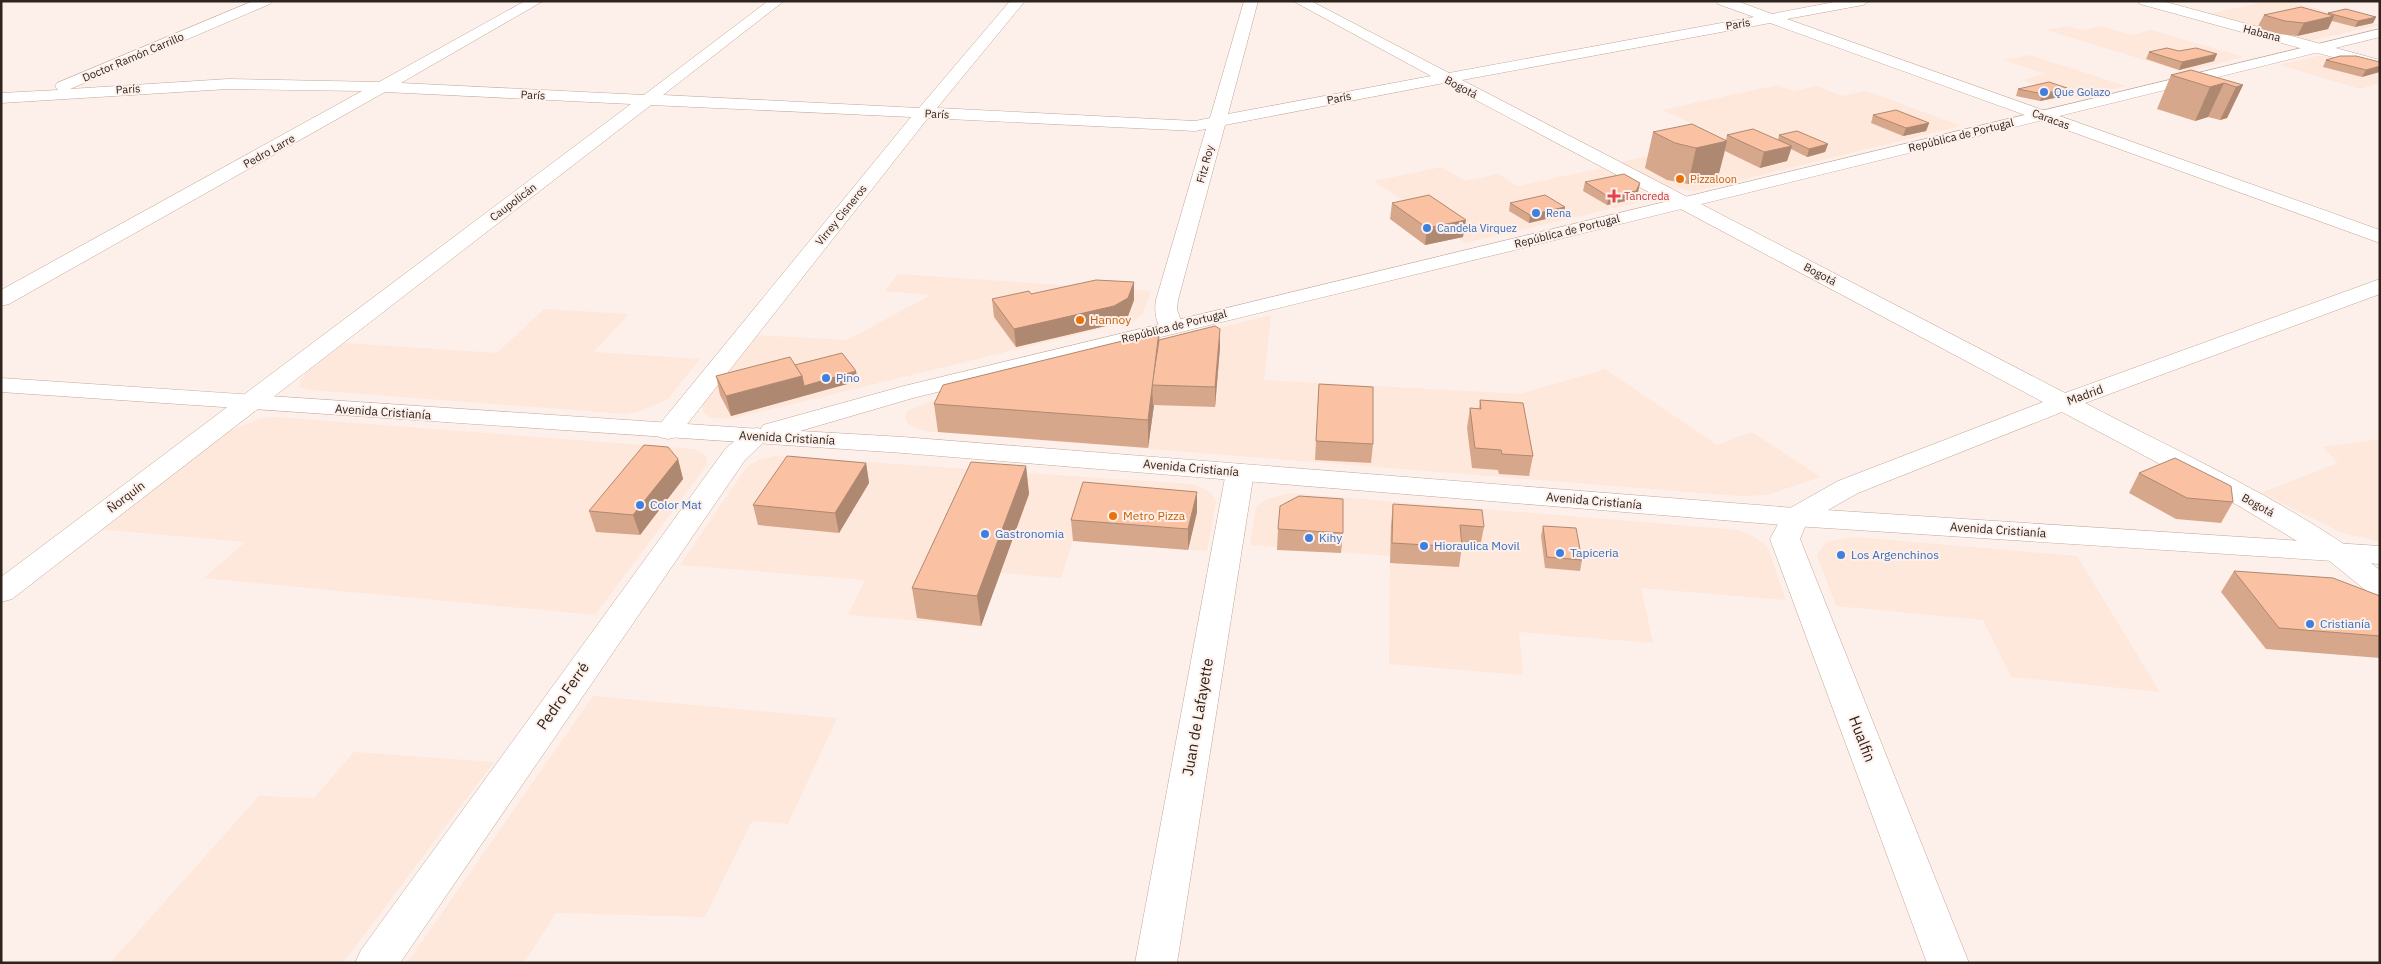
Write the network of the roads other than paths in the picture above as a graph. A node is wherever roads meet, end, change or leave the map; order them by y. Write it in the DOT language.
graph roads {
  1 [pos="265,1"];
  2 [pos="536,1"];
  3 [pos="777,1"];
  4 [pos="1018,1"];
  5 [pos="1251,1"];
  6 [pos="1300,1"];
  7 [pos="1723,1"];
  8 [pos="1863,1"];
  9 [pos="2145,1"];
  10 [pos="1771,18"];
  11 [pos="2380,33"];
  12 [pos="2316,48"];
  13 [pos="2380,65"];
  14 [pos="1444,78"];
  15 [pos="383,87"];
  16 [pos="40,96"];
  17 [pos="1,98"];
  18 [pos="646,101"];
  19 [pos="1,112"];
  20 [pos="923,114"];
  21 [pos="2040,115"];
  22 [pos="1216,122"];
  23 [pos="1682,203"];
  24 [pos="2380,237"];
  25 [pos="2380,286"];
  26 [pos="1,299"];
  27 [pos="1171,327"];
  28 [pos="1,385"];
  29 [pos="250,402"];
  30 [pos="2065,402"];
  31 [pos="668,431"];
  32 [pos="757,436"];
  33 [pos="1240,472"];
  34 [pos="1795,517"];
  35 [pos="2337,552"];
  36 [pos="2380,556"];
  37 [pos="2380,586"];
  38 [pos="1,592"];
  39 [pos="376,963"];
  40 [pos="1156,963"];
  41 [pos="1948,963"];
  1 -- 16 [label="street, Doctor Ramón Carrillo"];
  2 -- 15 [label="street, Pedro Larre"];
  3 -- 18 [label="street, Caupolicán"];
  4 -- 20 [label="street, Virrey Cisneros"];
  5 -- 22 [label="street, Fitz Roy"];
  6 -- 14 [label="street, Bogotá"];
  7 -- 10 [label="street, Caracas"];
  8 -- 10 [label="street, París"];
  9 -- 12 [label="street, Habana"];
  10 -- 14 [label="street, París"];
  10 -- 21 [label="street, Caracas"];
  11 -- 12 [label="street, República de Portugal"];
  12 -- 13 [label="street, Habana"];
  12 -- 21 [label="street, República de Portugal"];
  14 -- 22 [label="street, París"];
  14 -- 23 [label="street, Bogotá"];
  15 -- 16 [label="street, París"];
  15 -- 18 [label="street, París"];
  15 -- 26 [label="street, Pedro Larre"];
  16 -- 17 [label="street, París"];
  16 -- 19 [label="street, Doctor Ramón Carrillo"];
  18 -- 20 [label="street, París"];
  18 -- 29 [label="street, Caupolicán"];
  20 -- 22 [label="street, París"];
  20 -- 31 [label="street, Virrey Cisneros"];
  21 -- 23 [label="street, República de Portugal"];
  21 -- 24 [label="street, Caracas"];
  22 -- 27 [label="street, Fitz Roy"];
  23 -- 27 [label="street, República de Portugal"];
  23 -- 30 [label="street, Bogotá"];
  25 -- 30 [label="street, Madrid"];
  27 -- 32 [label="street, República de Portugal"];
  28 -- 29 [label="street, Avenida Cristianía"];
  29 -- 31 [label="street, Avenida Cristianía"];
  29 -- 38 [label="street, Ñorquín"];
  30 -- 34 [label="street, Madrid"];
  30 -- 35 [label="street, Bogotá"];
  31 -- 32 [label="street, Avenida Cristianía"];
  32 -- 33 [label="street, Avenida Cristianía"];
  32 -- 39 [label="street, Pedro Ferré"];
  33 -- 34 [label="street, Avenida Cristianía"];
  33 -- 40 [label="street, Juan de Lafayette"];
  34 -- 35 [label="street, Avenida Cristianía"];
  34 -- 41 [label="street, Hualfin"];
  35 -- 36 [label="street, Avenida Cristianía"];
  35 -- 37 [label="street, Bogotá"];
}
